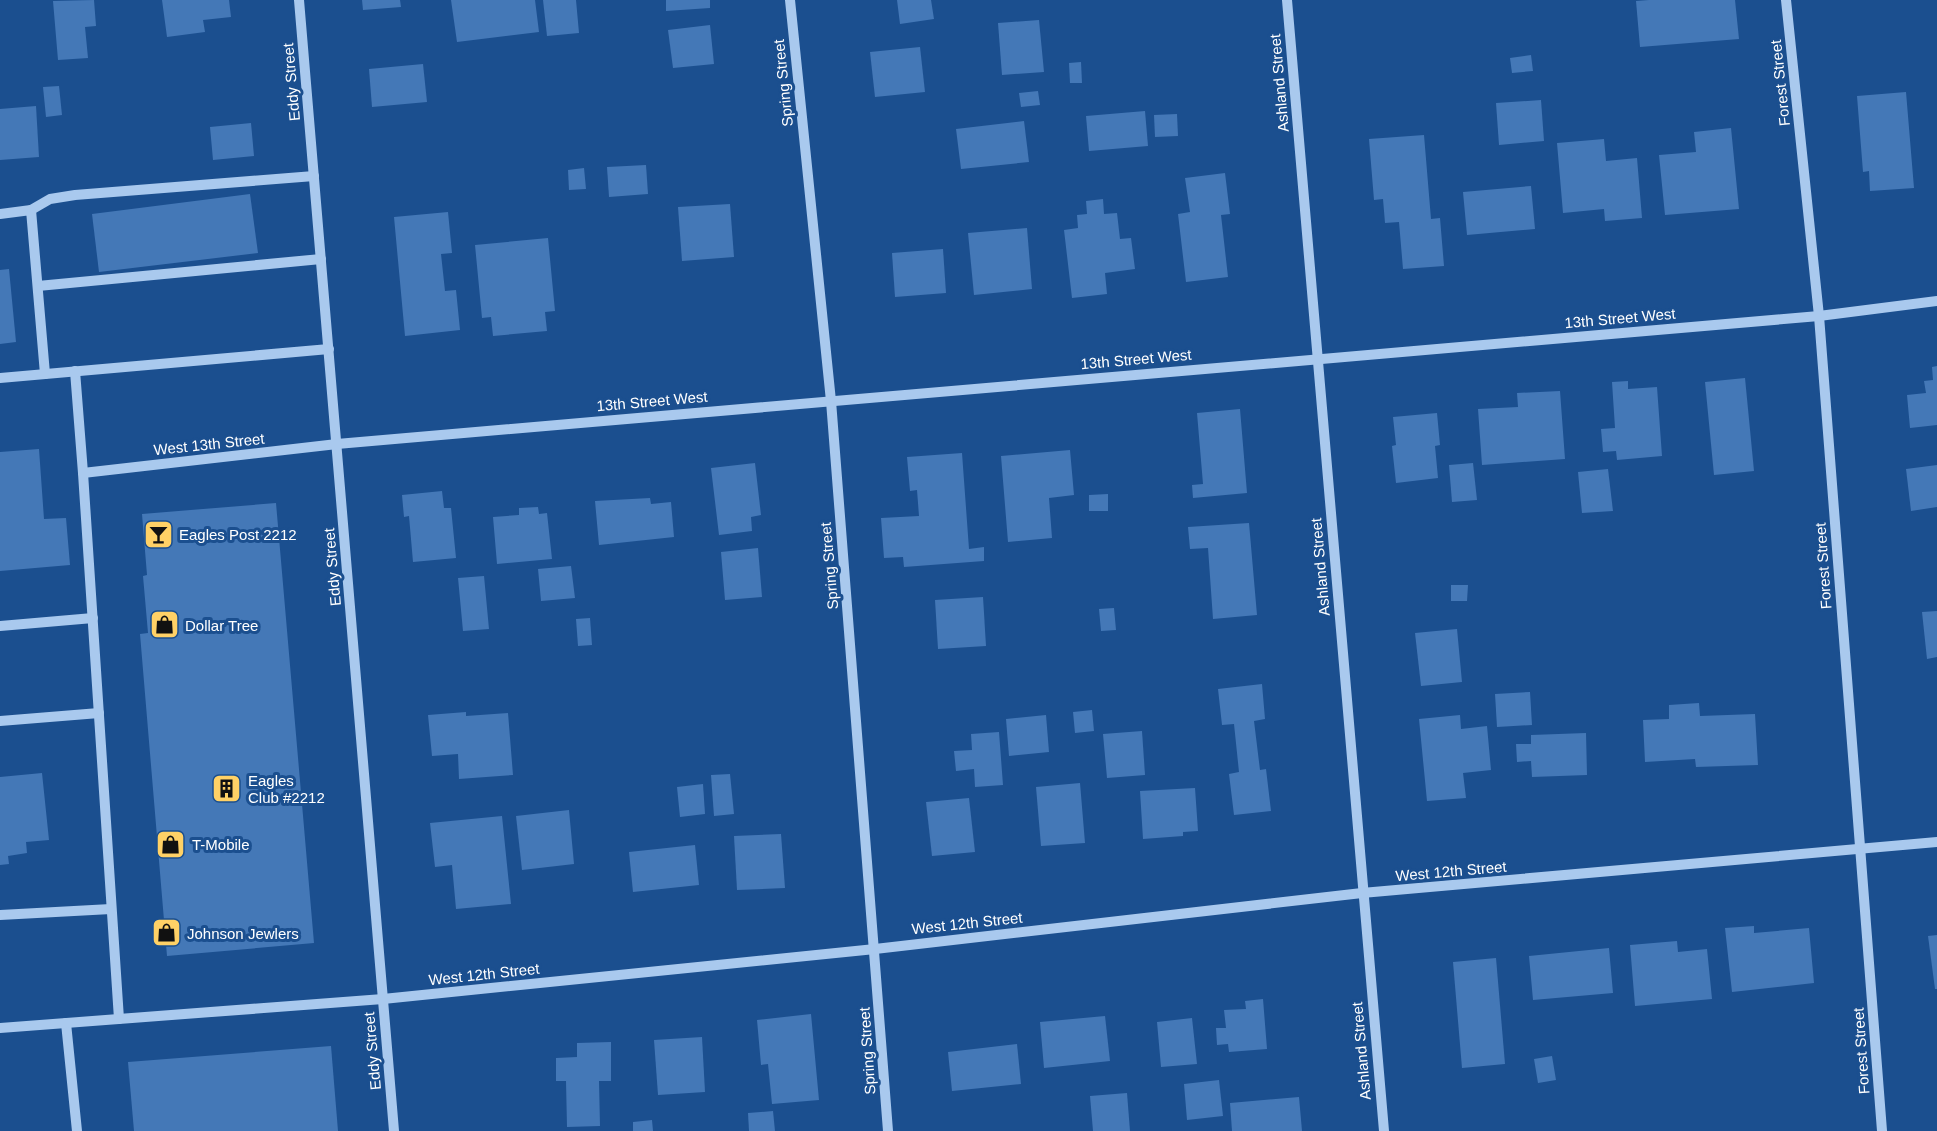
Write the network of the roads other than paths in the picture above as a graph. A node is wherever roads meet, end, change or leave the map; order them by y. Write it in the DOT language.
graph roads {
  1 [pos="299,0"];
  2 [pos="790,0"];
  3 [pos="1287,0"];
  4 [pos="1786,0"];
  5 [pos="314,176"];
  6 [pos="32,210"];
  7 [pos="0,214"];
  8 [pos="321,259"];
  9 [pos="38,286"];
  10 [pos="1937,301"];
  11 [pos="1819,316"];
  12 [pos="329,349"];
  13 [pos="1317,359"];
  14 [pos="75,371"];
  15 [pos="45,374"];
  16 [pos="0,378"];
  17 [pos="831,401"];
  18 [pos="337,444"];
  19 [pos="83,473"];
  20 [pos="93,618"];
  21 [pos="0,626"];
  22 [pos="99,713"];
  23 [pos="0,721"];
  24 [pos="1937,842"];
  25 [pos="1860,850"];
  26 [pos="1362,893"];
  27 [pos="111,909"];
  28 [pos="0,915"];
  29 [pos="875,949"];
  30 [pos="382,999"];
  31 [pos="119,1019"];
  32 [pos="66,1023"];
  33 [pos="0,1028"];
  34 [pos="77,1131"];
  35 [pos="394,1131"];
  36 [pos="888,1131"];
  37 [pos="1384,1131"];
  38 [pos="1882,1131"];
  1 -- 5 [label="street, Eddy Street"];
  2 -- 17 [label="street, Spring Street"];
  3 -- 13 [label="street, Ashland Street"];
  4 -- 11 [label="street, Forest Street"];
  5 -- 6 [label="street"];
  5 -- 8 [label="street, Eddy Street"];
  6 -- 7 [label="street"];
  6 -- 9 [label="street"];
  8 -- 9 [label="street"];
  8 -- 12 [label="street, Eddy Street"];
  9 -- 15 [label="street"];
  10 -- 11 [label="street, 13th Street West"];
  11 -- 13 [label="street, 13th Street West"];
  11 -- 25 [label="street, Forest Street"];
  12 -- 14 [label="street"];
  12 -- 18 [label="street, Eddy Street"];
  13 -- 17 [label="street, 13th Street West"];
  13 -- 26 [label="street, Ashland Street"];
  14 -- 15 [label="street"];
  14 -- 19 [label="street"];
  15 -- 16 [label="street"];
  17 -- 18 [label="street, 13th Street West"];
  17 -- 29 [label="street, Spring Street"];
  18 -- 19 [label="street, West 13th Street"];
  18 -- 30 [label="street, Eddy Street"];
  19 -- 20 [label="street"];
  20 -- 21 [label="street"];
  20 -- 22 [label="street"];
  22 -- 23 [label="street"];
  22 -- 27 [label="street"];
  24 -- 25 [label="street, West 12th Street"];
  25 -- 26 [label="street, West 12th Street"];
  25 -- 38 [label="street, Forest Street"];
  26 -- 29 [label="street, West 12th Street"];
  26 -- 37 [label="street, Ashland Street"];
  27 -- 28 [label="street"];
  27 -- 31 [label="street"];
  29 -- 30 [label="street, West 12th Street"];
  29 -- 36 [label="street, Spring Street"];
  30 -- 31 [label="street, West 12th Street"];
  30 -- 35 [label="street, Eddy Street"];
  31 -- 32 [label="street, West 12th Street"];
  32 -- 33 [label="street, West 12th Street"];
  32 -- 34 [label="street"];
}
